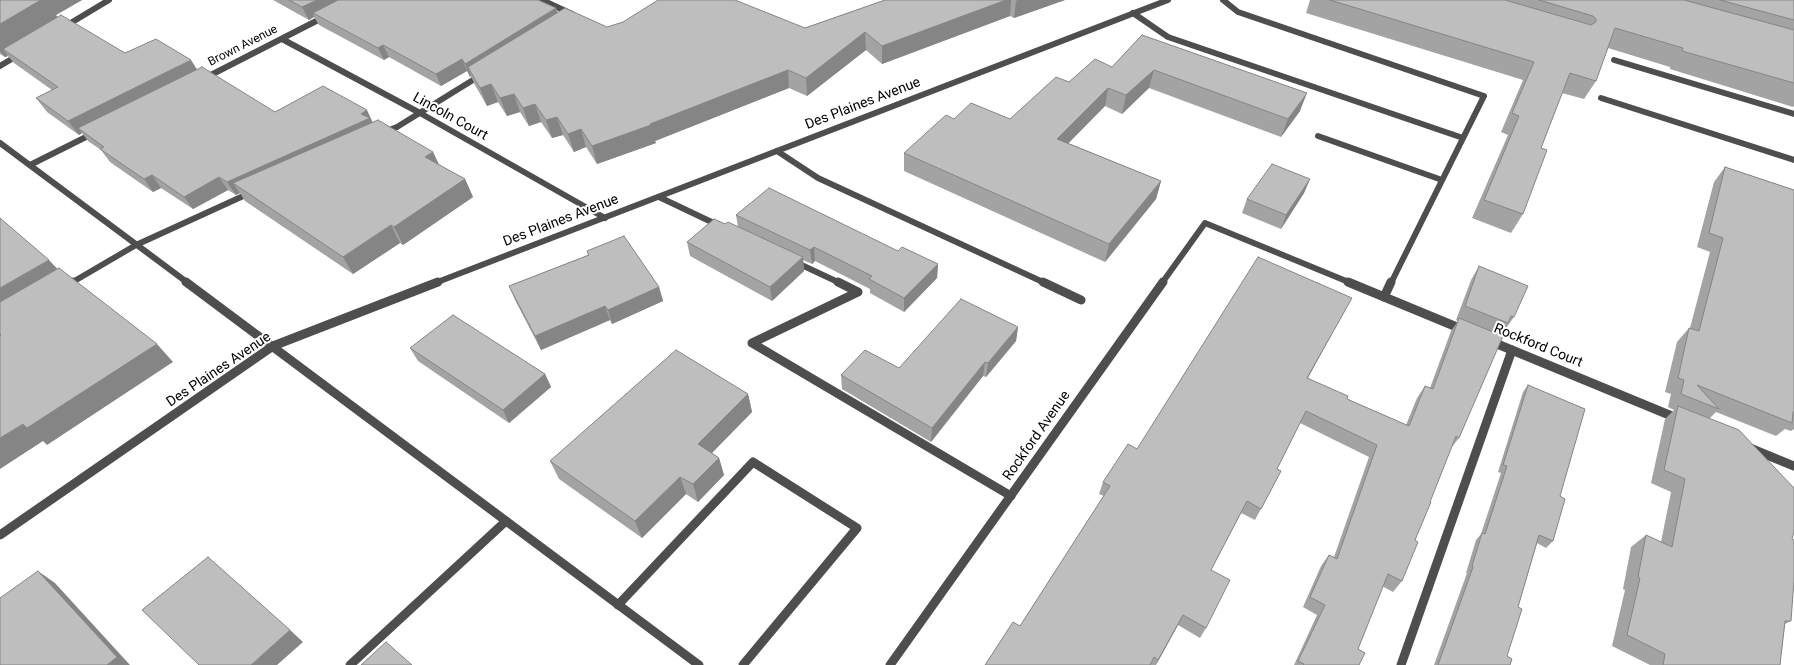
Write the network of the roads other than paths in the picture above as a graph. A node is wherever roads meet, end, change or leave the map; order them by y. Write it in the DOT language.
graph roads {
  1 [pos="109,0"];
  2 [pos="542,0"];
  3 [pos="1168,0"];
  4 [pos="1223,0"];
  5 [pos="1133,13"];
  6 [pos="331,14"];
  7 [pos="570,20"];
  8 [pos="61,29"];
  9 [pos="282,39"];
  10 [pos="27,49"];
  11 [pos="1614,60"];
  12 [pos="0,66"];
  13 [pos="485,72"];
  14 [pos="199,80"];
  15 [pos="1602,98"];
  16 [pos="420,113"];
  17 [pos="1794,114"];
  18 [pos="102,129"];
  19 [pos="376,136"];
  20 [pos="1318,136"];
  21 [pos="1463,138"];
  22 [pos="0,142"];
  23 [pos="777,151"];
  24 [pos="1794,160"];
  25 [pos="30,165"];
  26 [pos="1442,180"];
  27 [pos="259,189"];
  28 [pos="659,197"];
  29 [pos="605,218"];
  30 [pos="724,228"];
  31 [pos="136,245"];
  32 [pos="788,258"];
  33 [pos="62,288"];
  34 [pos="1384,297"];
  35 [pos="1081,300"];
  36 [pos="1469,332"];
  37 [pos="1484,338"];
  38 [pos="273,346"];
  39 [pos="1512,350"];
  40 [pos="1686,422"];
  41 [pos="1743,446"];
  42 [pos="1794,466"];
  43 [pos="1011,496"];
  44 [pos="506,521"];
  45 [pos="0,535"];
  46 [pos="618,605"];
  47 [pos="350,665"];
  48 [pos="699,665"];
  49 [pos="743,665"];
  50 [pos="890,665"];
  51 [pos="1401,665"];
  1 -- 8 [label="street"];
  2 -- 7 [label="street"];
  3 -- 5 [label="street, Des Plaines Avenue"];
  4 -- 21 [label="street"];
  5 -- 21 [label="street"];
  5 -- 23 [label="street, Des Plaines Avenue"];
  6 -- 9 [label="street, Brown Avenue"];
  9 -- 14 [label="street, Brown Avenue"];
  9 -- 16 [label="street, Lincoln Court"];
  10 -- 12 [label="street"];
  11 -- 17 [label="street"];
  13 -- 16 [label="street"];
  15 -- 24 [label="street"];
  16 -- 19 [label="street"];
  16 -- 29 [label="street, Lincoln Court"];
  18 -- 25 [label="street"];
  20 -- 26 [label="street"];
  21 -- 26 [label="street"];
  22 -- 25 [label="street"];
  23 -- 28 [label="street, Des Plaines Avenue"];
  23 -- 35 [label="street"];
  25 -- 31 [label="street"];
  26 -- 34 [label="street"];
  27 -- 31 [label="street"];
  28 -- 29 [label="street, Des Plaines Avenue"];
  28 -- 30 [label="street"];
  29 -- 38 [label="street, Des Plaines Avenue"];
  31 -- 33 [label="street"];
  31 -- 38 [label="street"];
  32 -- 43 [label="street"];
  34 -- 36 [label="street"];
  34 -- 43 [label="street, Rockford Avenue"];
  37 -- 39 [label="street, Rockford Court"];
  38 -- 44 [label="street"];
  38 -- 45 [label="street, Des Plaines Avenue"];
  39 -- 40 [label="street, Rockford Court"];
  39 -- 51 [label="street"];
  41 -- 42 [label="street"];
  43 -- 50 [label="street, Rockford Avenue"];
  44 -- 46 [label="street"];
  44 -- 47 [label="street"];
  46 -- 48 [label="street"];
  46 -- 49 [label="street"];
}
